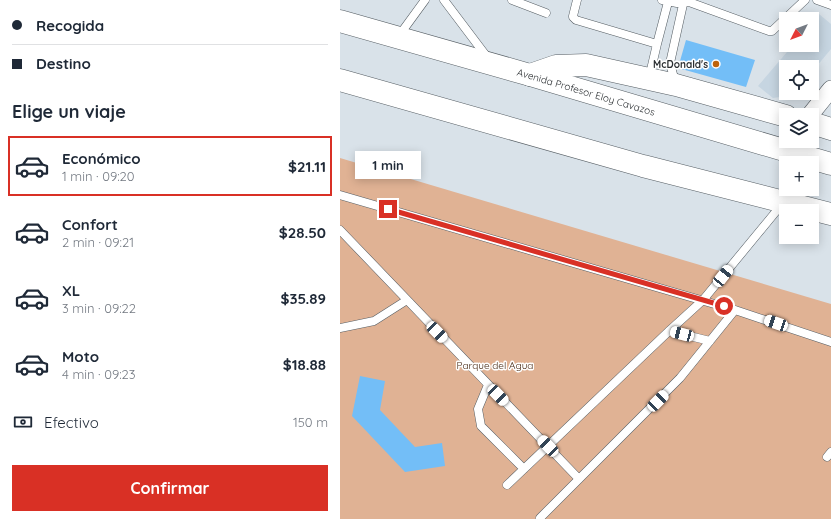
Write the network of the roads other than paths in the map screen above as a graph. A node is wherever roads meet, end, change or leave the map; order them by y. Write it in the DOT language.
graph roads {
  1 [pos="425,0"];
  2 [pos="444,0"];
  3 [pos="512,0"];
  4 [pos="577,0"];
  5 [pos="805,0"];
  6 [pos="817,0"];
  7 [pos="665,1"];
  8 [pos="684,1"];
  9 [pos="831,5"];
  10 [pos="546,13"];
  11 [pos="340,21"];
  12 [pos="398,37"];
  13 [pos="657,44"];
  14 [pos="492,64"];
  15 [pos="530,75"];
  16 [pos="649,78"];
  17 [pos="340,80"];
  18 [pos="676,85"];
  19 [pos="831,89"];
  20 [pos="816,108"];
  21 [pos="779,114"];
  22 [pos="819,126"];
  23 [pos="831,129"];
  24 [pos="831,164"];
  25 [pos="340,195"];
  26 [pos="783,202"];
  27 [pos="831,214"];
  28 [pos="340,230"];
  29 [pos="406,300"];
  30 [pos="703,300"];
  31 [pos="735,310"];
  32 [pos="340,328"];
  33 [pos="669,331"];
  34 [pos="710,342"];
  35 [pos="831,342"];
  36 [pos="488,385"];
  37 [pos="548,446"];
  38 [pos="524,469"];
  39 [pos="579,479"];
  40 [pos="507,485"];
  41 [pos="540,518"];
  1 -- 12 [label="lane"];
  2 -- 14 [label="lane"];
  3 -- 10 [label="lane"];
  4 -- 13 [label="lane"];
  5 -- 8 [label="lane"];
  6 -- 9 [label="lane"];
  7 -- 8 [label="lane"];
  7 -- 13 [label="lane"];
  8 -- 18 [label="lane"];
  11 -- 12 [label="main road, Avenida Profesor Eloy Cavazos"];
  12 -- 14 [label="main road, Avenida Profesor Eloy Cavazos"];
  13 -- 16 [label="lane"];
  14 -- 15 [label="main road, Avenida Profesor Eloy Cavazos"];
  15 -- 16 [label="main road"];
  15 -- 24 [label="main road, Avenida Profesor Eloy Cavazos"];
  16 -- 18 [label="main road"];
  17 -- 26 [label="main road"];
  18 -- 21 [label="main road"];
  19 -- 20 [label="street"];
  22 -- 23 [label="main road"];
  25 -- 30 [label="lane"];
  26 -- 27 [label="main road"];
  26 -- 30 [label="lane"];
  28 -- 29 [label="lane"];
  29 -- 32 [label="lane"];
  29 -- 36 [label="lane"];
  30 -- 31 [label="lane"];
  30 -- 33 [label="lane"];
  31 -- 34 [label="lane"];
  31 -- 35 [label="lane"];
  33 -- 34 [label="lane"];
  33 -- 37 [label="lane"];
  34 -- 39 [label="lane"];
  36 -- 37 [label="lane"];
  36 -- 38 [label="lane"];
  37 -- 38 [label="lane"];
  37 -- 39 [label="lane"];
  38 -- 40 [label="lane"];
  39 -- 41 [label="lane"];
}
